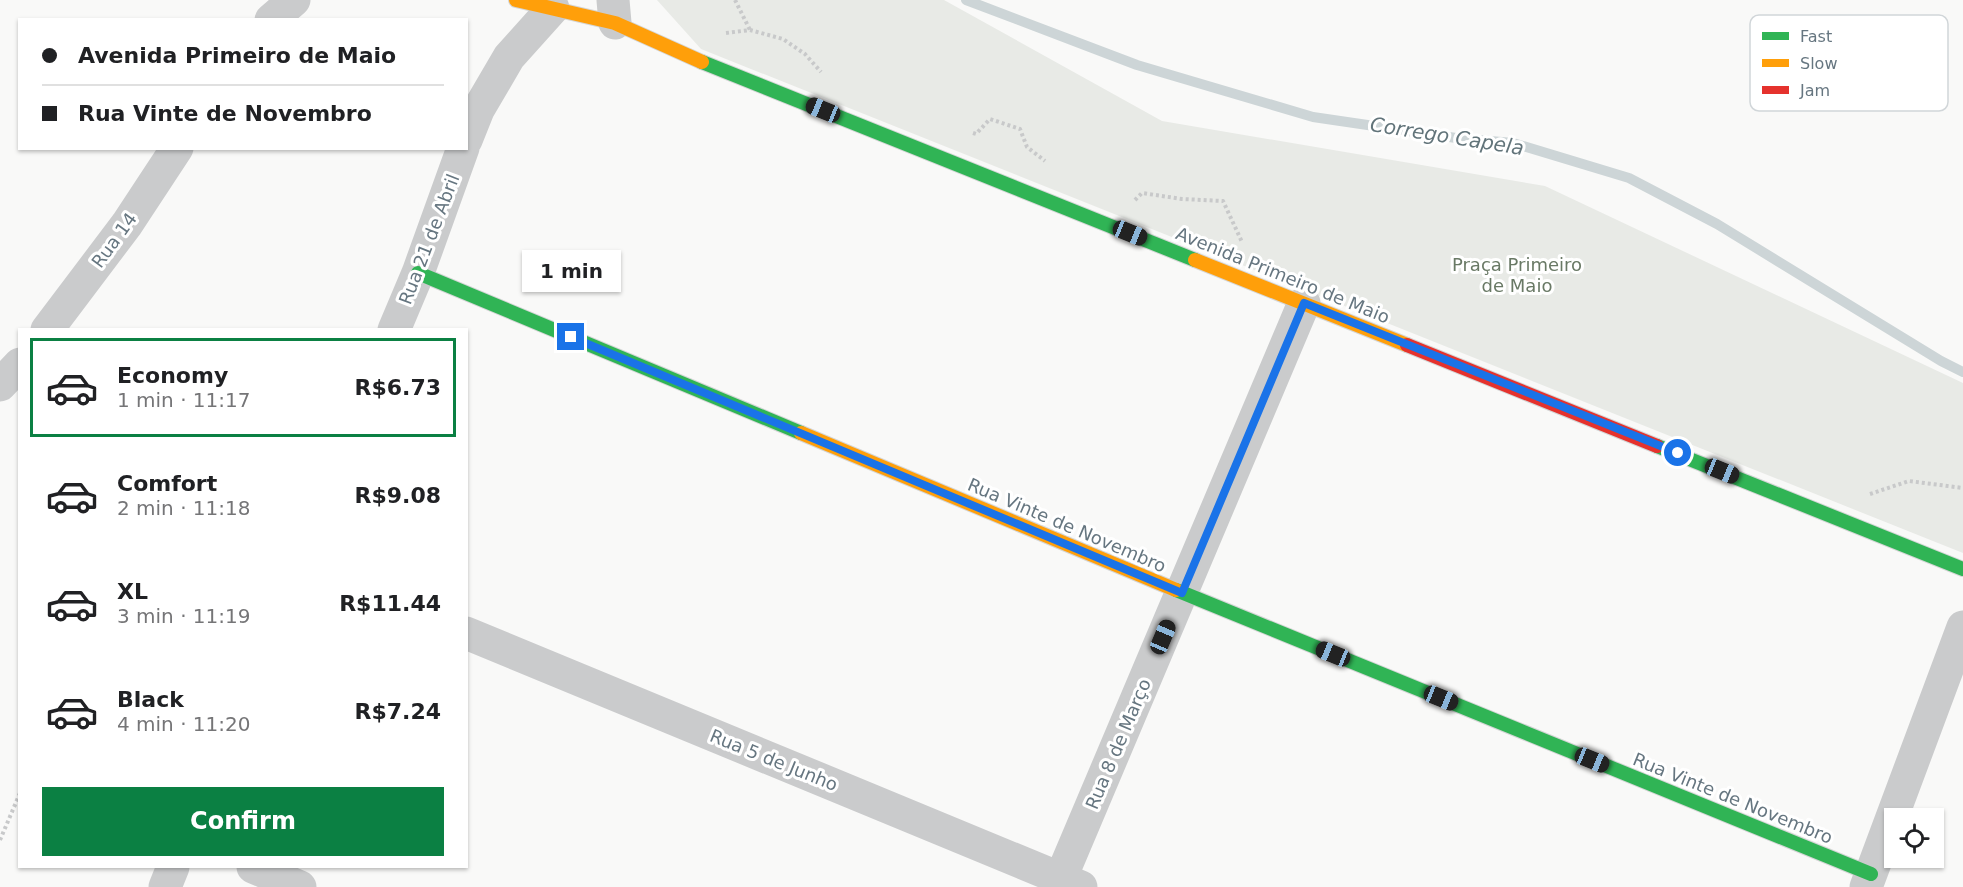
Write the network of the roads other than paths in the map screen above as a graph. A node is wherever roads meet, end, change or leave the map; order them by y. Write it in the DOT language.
graph roads {
  1 [pos="294,0"];
  2 [pos="516,0"];
  3 [pos="553,8"];
  4 [pos="614,12"];
  5 [pos="273,18"];
  6 [pos="468,135"];
  7 [pos="176,150"];
  8 [pos="463,150"];
  9 [pos="418,273"];
  10 [pos="1304,303"];
  11 [pos="49,328"];
  12 [pos="395,328"];
  13 [pos="18,366"];
  14 [pos="0,385"];
  15 [pos="1963,568"];
  16 [pos="1182,593"];
  17 [pos="1963,627"];
  18 [pos="468,634"];
  19 [pos="173,868"];
  20 [pos="255,868"];
  21 [pos="1869,880"];
  22 [pos="1066,884"];
  23 [pos="165,887"];
  24 [pos="300,887"];
  1 -- 5 [label="street"];
  2 -- 3 [label="street"];
  3 -- 4 [label="street, Avenida Primeiro de Maio"];
  3 -- 6 [label="street"];
  4 -- 10 [label="street, Avenida Primeiro de Maio"];
  7 -- 11 [label="street, Rua 14"];
  8 -- 9 [label="street, Rua 21 de Abril"];
  9 -- 12 [label="street, Rua 21 de Abril"];
  9 -- 16 [label="street, Rua Vinte de Novembro"];
  10 -- 15 [label="street, Avenida Primeiro de Maio"];
  10 -- 16 [label="street, Rua 8 de Março"];
  13 -- 14 [label="street"];
  16 -- 21 [label="street, Rua Vinte de Novembro"];
  16 -- 22 [label="street, Rua 8 de Março"];
  17 -- 21 [label="street"];
  18 -- 22 [label="street, Rua 5 de Junho"];
  19 -- 23 [label="street"];
  20 -- 24 [label="street"];
}
